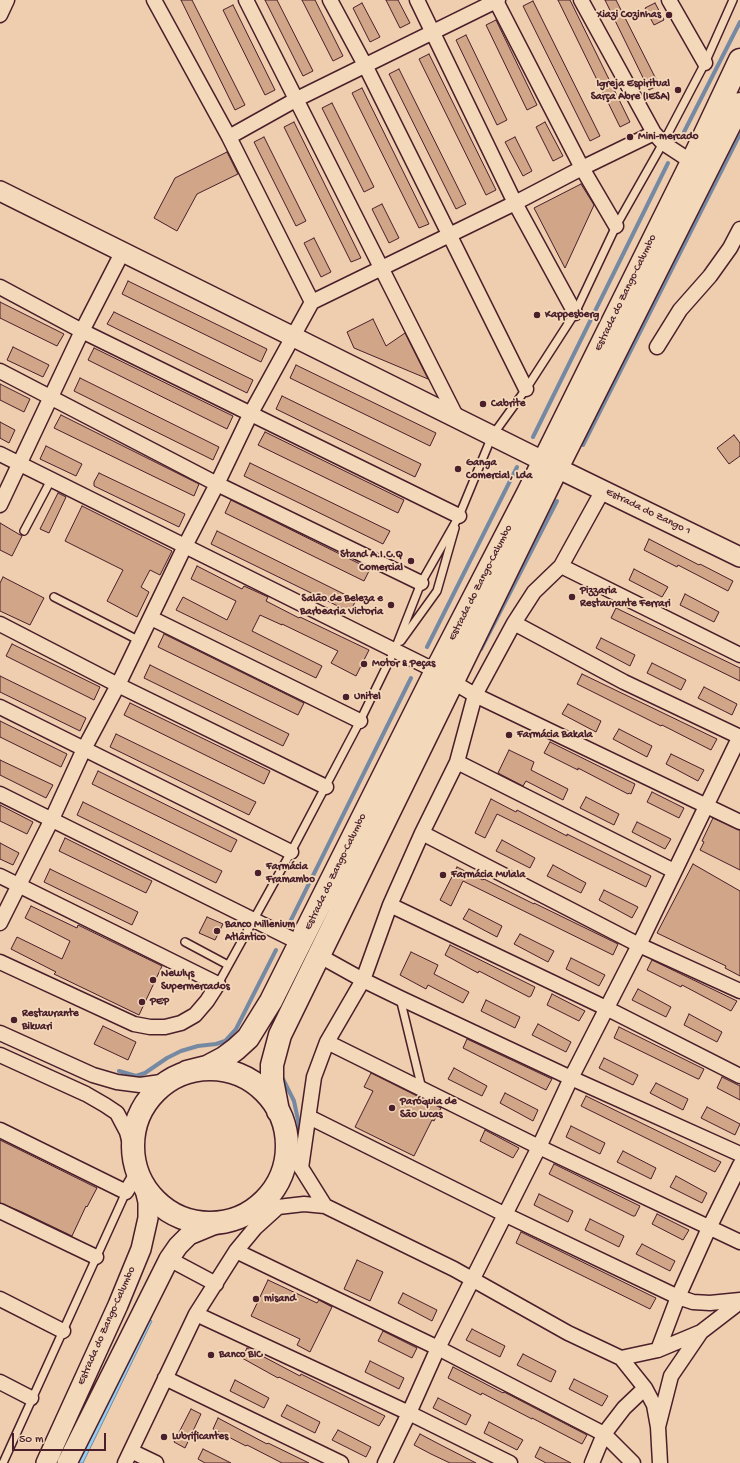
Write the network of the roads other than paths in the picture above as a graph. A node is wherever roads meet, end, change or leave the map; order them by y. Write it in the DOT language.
graph roads {
  1 [pos="7,0"];
  2 [pos="154,0"];
  3 [pos="246,0"];
  4 [pos="330,0"];
  5 [pos="417,0"];
  6 [pos="581,0"];
  7 [pos="670,0"];
  8 [pos="733,0"];
  9 [pos="497,1"];
  10 [pos="0,14"];
  11 [pos="433,32"];
  12 [pos="740,60"];
  13 [pos="705,63"];
  14 [pos="365,65"];
  15 [pos="297,99"];
  16 [pos="740,104"];
  17 [pos="229,137"];
  18 [pos="659,138"];
  19 [pos="692,162"];
  20 [pos="582,168"];
  21 [pos="0,191"];
  22 [pos="515,203"];
  23 [pos="616,226"];
  24 [pos="740,229"];
  25 [pos="450,235"];
  26 [pos="122,252"];
  27 [pos="382,268"];
  28 [pos="0,287"];
  29 [pos="312,302"];
  30 [pos="575,313"];
  31 [pos="82,331"];
  32 [pos="293,337"];
  33 [pos="657,347"];
  34 [pos="0,371"];
  35 [pos="526,389"];
  36 [pos="51,398"];
  37 [pos="251,413"];
  38 [pos="457,418"];
  39 [pos="492,436"];
  40 [pos="0,454"];
  41 [pos="20,464"];
  42 [pos="550,464"];
  43 [pos="51,480"];
  44 [pos="217,484"];
  45 [pos="603,490"];
  46 [pos="0,505"];
  47 [pos="459,516"];
  48 [pos="24,531"];
  49 [pos="185,546"];
  50 [pos="740,557"];
  51 [pos="561,566"];
  52 [pos="421,583"];
  53 [pos="54,597"];
  54 [pos="151,618"];
  55 [pos="514,623"];
  56 [pos="0,624"];
  57 [pos="140,641"];
  58 [pos="395,649"];
  59 [pos="740,655"];
  60 [pos="445,676"];
  61 [pos="118,685"];
  62 [pos="475,695"];
  63 [pos="0,708"];
  64 [pos="360,722"];
  65 [pos="740,737"];
  66 [pos="84,750"];
  67 [pos="456,762"];
  68 [pos="326,787"];
  69 [pos="0,794"];
  70 [pos="706,805"];
  71 [pos="52,820"];
  72 [pos="740,822"];
  73 [pos="422,834"];
  74 [pos="291,852"];
  75 [pos="674,871"];
  76 [pos="0,876"];
  77 [pos="18,885"];
  78 [pos="390,905"];
  79 [pos="253,920"];
  80 [pos="0,923"];
  81 [pos="185,942"];
  82 [pos="639,945"];
  83 [pos="309,949"];
  84 [pos="0,962"];
  85 [pos="228,965"];
  86 [pos="363,980"];
  87 [pos="218,984"];
  88 [pos="740,991"];
  89 [pos="400,998"];
  90 [pos="606,1008"];
  91 [pos="0,1033"];
  92 [pos="327,1042"];
  93 [pos="0,1055"];
  94 [pos="740,1076"];
  95 [pos="177,1077"];
  96 [pos="571,1078"];
  97 [pos="422,1089"];
  98 [pos="278,1111"];
  99 [pos="310,1117"];
  100 [pos="0,1130"];
  101 [pos="286,1136"];
  102 [pos="539,1147"];
  103 [pos="740,1154"];
  104 [pos="740,1165"];
  105 [pos="301,1168"];
  106 [pos="135,1176"];
  107 [pos="325,1206"];
  108 [pos="278,1208"];
  109 [pos="0,1211"];
  110 [pos="504,1214"];
  111 [pos="228,1220"];
  112 [pos="708,1228"];
  113 [pos="740,1242"];
  114 [pos="236,1251"];
  115 [pos="96,1257"];
  116 [pos="169,1259"];
  117 [pos="472,1278"];
  118 [pos="216,1284"];
  119 [pos="678,1297"];
  120 [pos="0,1299"];
  121 [pos="740,1301"];
  122 [pos="196,1314"];
  123 [pos="63,1331"];
  124 [pos="701,1332"];
  125 [pos="438,1348"];
  126 [pos="658,1350"];
  127 [pos="621,1358"];
  128 [pos="165,1378"];
  129 [pos="0,1382"];
  130 [pos="645,1388"];
  131 [pos="32,1398"];
  132 [pos="409,1413"];
  133 [pos="658,1427"];
  134 [pos="604,1434"];
  135 [pos="128,1457"];
  136 [pos="3,1463"];
  137 [pos="46,1463"];
  138 [pos="67,1463"];
  139 [pos="156,1463"];
  140 [pos="341,1463"];
  141 [pos="385,1463"];
  142 [pos="510,1463"];
  143 [pos="592,1463"];
  144 [pos="633,1463"];
  145 [pos="660,1463"];
  1 -- 10 [label="street"];
  2 -- 17 [label="street"];
  3 -- 15 [label="street"];
  4 -- 14 [label="street"];
  5 -- 11 [label="street"];
  6 -- 18 [label="street"];
  7 -- 13 [label="street"];
  8 -- 13 [label="lane"];
  9 -- 11 [label="street"];
  9 -- 20 [label="street"];
  11 -- 14 [label="street"];
  11 -- 22 [label="street"];
  12 -- 19 [label="main road, Estrada do Zango-Calumbo"];
  13 -- 18 [label="lane"];
  14 -- 15 [label="street"];
  14 -- 25 [label="street"];
  15 -- 17 [label="street"];
  15 -- 27 [label="street"];
  16 -- 42 [label="main road, Estrada do Zango-Calumbo"];
  17 -- 29 [label="street"];
  18 -- 19 [label="street"];
  18 -- 20 [label="street"];
  18 -- 23 [label="lane"];
  19 -- 42 [label="main road, Estrada do Zango-Calumbo"];
  20 -- 22 [label="street"];
  20 -- 23 [label="street"];
  21 -- 26 [label="street, Estrada do Zango 1"];
  22 -- 25 [label="street"];
  22 -- 30 [label="street"];
  23 -- 30 [label="lane"];
  24 -- 33 [label="street"];
  25 -- 27 [label="street"];
  25 -- 35 [label="street"];
  26 -- 31 [label="street"];
  26 -- 32 [label="street, Estrada do Zango 1"];
  27 -- 29 [label="street"];
  27 -- 38 [label="street"];
  28 -- 31 [label="street"];
  29 -- 32 [label="street"];
  30 -- 35 [label="lane"];
  31 -- 36 [label="street"];
  31 -- 37 [label="street"];
  32 -- 37 [label="street"];
  32 -- 38 [label="street, Estrada do Zango 1"];
  34 -- 36 [label="street"];
  35 -- 39 [label="lane"];
  36 -- 41 [label="street"];
  36 -- 44 [label="street"];
  37 -- 44 [label="street"];
  37 -- 47 [label="street"];
  38 -- 39 [label="street, Estrada do Zango 1"];
  39 -- 42 [label="street, Estrada do Zango 1"];
  39 -- 47 [label="lane"];
  40 -- 41 [label="street"];
  41 -- 43 [label="street"];
  41 -- 46 [label="street"];
  42 -- 45 [label="street, Estrada do Zango 1"];
  42 -- 60 [label="main road, Estrada do Zango-Calumbo"];
  43 -- 48 [label="lane"];
  43 -- 49 [label="street"];
  44 -- 49 [label="street"];
  44 -- 52 [label="street"];
  45 -- 50 [label="street, Estrada do Zango 1"];
  45 -- 51 [label="street"];
  47 -- 52 [label="lane"];
  47 -- 58 [label="lane"];
  49 -- 54 [label="street"];
  49 -- 58 [label="street"];
  51 -- 55 [label="street"];
  51 -- 59 [label="street"];
  52 -- 58 [label="lane"];
  53 -- 57 [label="lane"];
  54 -- 57 [label="street"];
  54 -- 64 [label="street"];
  55 -- 62 [label="street"];
  55 -- 65 [label="street"];
  56 -- 61 [label="street"];
  57 -- 61 [label="street"];
  58 -- 60 [label="street"];
  58 -- 64 [label="lane"];
  60 -- 62 [label="street"];
  60 -- 83 [label="main road, Estrada do Zango-Calumbo"];
  61 -- 66 [label="street"];
  61 -- 68 [label="street"];
  62 -- 67 [label="street"];
  62 -- 70 [label="street"];
  63 -- 66 [label="street"];
  64 -- 68 [label="lane"];
  65 -- 70 [label="street"];
  66 -- 71 [label="street"];
  66 -- 74 [label="street"];
  67 -- 73 [label="street"];
  67 -- 75 [label="street"];
  68 -- 74 [label="lane"];
  69 -- 71 [label="street"];
  70 -- 72 [label="street"];
  70 -- 75 [label="street"];
  71 -- 77 [label="street"];
  71 -- 79 [label="street"];
  73 -- 78 [label="street"];
  73 -- 82 [label="street"];
  74 -- 79 [label="lane"];
  75 -- 82 [label="street"];
  76 -- 77 [label="street"];
  77 -- 80 [label="street"];
  77 -- 87 [label="street"];
  78 -- 86 [label="street"];
  78 -- 90 [label="street"];
  79 -- 83 [label="street"];
  79 -- 85 [label="lane"];
  81 -- 85 [label="lane"];
  82 -- 88 [label="street"];
  82 -- 90 [label="street"];
  83 -- 86 [label="street"];
  83 -- 95 [label="main road, Estrada do Zango-Calumbo"];
  83 -- 98 [label="main road, Estrada do Zango-Calumbo"];
  84 -- 87 [label="street"];
  85 -- 87 [label="lane"];
  86 -- 89 [label="street"];
  86 -- 92 [label="street"];
  89 -- 96 [label="street"];
  89 -- 97 [label="lane"];
  90 -- 94 [label="street"];
  90 -- 96 [label="street"];
  91 -- 95 [label="street, Estrada do Zango-Calumbo"];
  92 -- 97 [label="street"];
  92 -- 99 [label="street"];
  93 -- 106 [label="street, Estrada do Zango-Calumbo"];
  95 -- 98 [label="main road"];
  95 -- 106 [label="main road"];
  96 -- 102 [label="street"];
  96 -- 103 [label="street"];
  97 -- 102 [label="street"];
  98 -- 101 [label="main road"];
  99 -- 105 [label="street"];
  99 -- 110 [label="street"];
  100 -- 106 [label="street"];
  101 -- 105 [label="street"];
  101 -- 111 [label="main road"];
  102 -- 110 [label="street"];
  102 -- 112 [label="street"];
  104 -- 112 [label="street"];
  105 -- 107 [label="street"];
  106 -- 111 [label="main road"];
  106 -- 115 [label="lane"];
  106 -- 137 [label="street, Estrada do Zango-Calumbo"];
  107 -- 108 [label="street"];
  107 -- 117 [label="street"];
  108 -- 111 [label="street"];
  108 -- 114 [label="street"];
  109 -- 115 [label="street"];
  110 -- 117 [label="street"];
  110 -- 119 [label="street"];
  111 -- 116 [label="street, Estrada do Zango-Calumbo"];
  112 -- 113 [label="street"];
  112 -- 119 [label="street"];
  114 -- 118 [label="street"];
  114 -- 125 [label="street"];
  115 -- 123 [label="lane"];
  116 -- 118 [label="street"];
  116 -- 138 [label="street, Estrada do Zango-Calumbo"];
  117 -- 125 [label="street"];
  117 -- 127 [label="street"];
  118 -- 122 [label="street"];
  119 -- 121 [label="street"];
  119 -- 126 [label="street"];
  120 -- 123 [label="street"];
  121 -- 124 [label="street"];
  122 -- 128 [label="street"];
  122 -- 132 [label="street"];
  123 -- 131 [label="lane"];
  124 -- 126 [label="street"];
  124 -- 133 [label="street"];
  125 -- 132 [label="street"];
  125 -- 134 [label="street"];
  126 -- 127 [label="street"];
  127 -- 130 [label="street"];
  128 -- 135 [label="street"];
  128 -- 140 [label="street"];
  129 -- 131 [label="street"];
  130 -- 133 [label="street"];
  130 -- 134 [label="street"];
  131 -- 136 [label="lane"];
  132 -- 141 [label="street"];
  132 -- 142 [label="street"];
  133 -- 145 [label="street"];
  134 -- 143 [label="street"];
  134 -- 144 [label="street"];
  135 -- 139 [label="street"];
}
